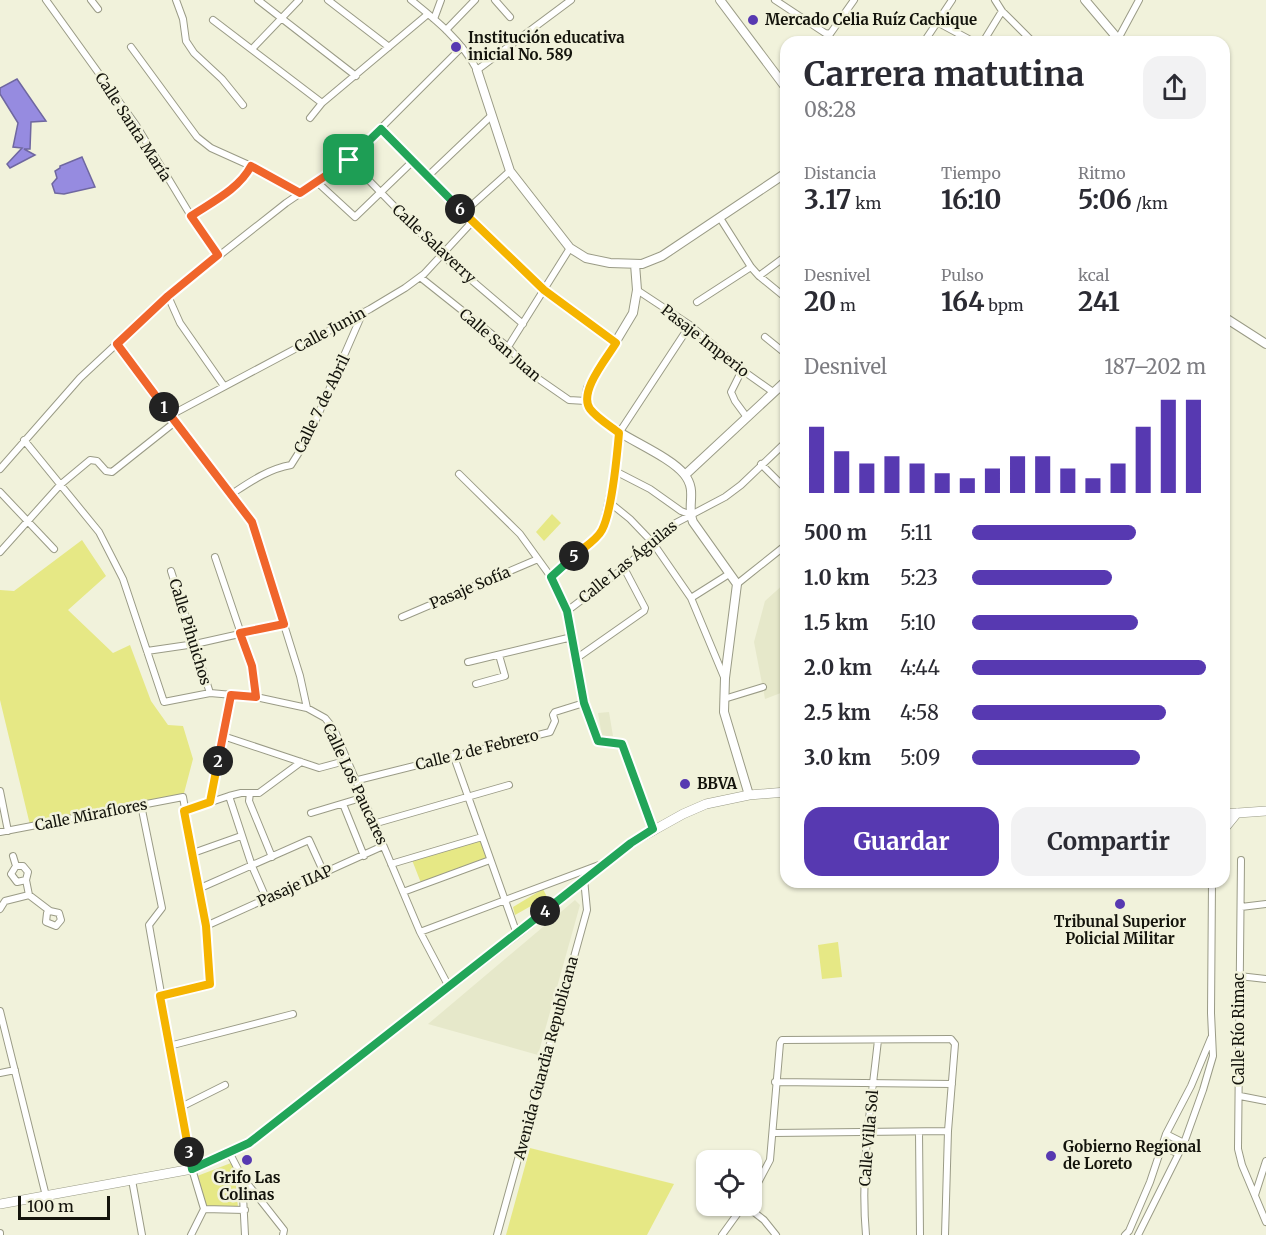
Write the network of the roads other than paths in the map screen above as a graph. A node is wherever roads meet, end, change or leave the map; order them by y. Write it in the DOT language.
graph roads {
  1 [pos="46,0"];
  2 [pos="91,0"];
  3 [pos="176,0"];
  4 [pos="258,0"];
  5 [pos="299,0"];
  6 [pos="328,0"];
  7 [pos="411,0"];
  8 [pos="441,0"];
  9 [pos="475,0"];
  10 [pos="495,0"];
  11 [pos="571,0"];
  12 [pos="721,0"];
  13 [pos="775,0"];
  14 [pos="854,0"];
  15 [pos="952,0"];
  16 [pos="995,0"];
  17 [pos="1085,0"];
  18 [pos="1139,0"];
  19 [pos="98,9"];
  20 [pos="1002,11"];
  21 [pos="431,16"];
  22 [pos="510,17"];
  23 [pos="282,18"];
  24 [pos="213,20"];
  25 [pos="937,22"];
  26 [pos="446,30"];
  27 [pos="928,36"];
  28 [pos="963,36"];
  29 [pos="987,36"];
  30 [pos="1027,36"];
  31 [pos="1115,36"];
  32 [pos="1120,36"];
  33 [pos="131,47"];
  34 [pos="389,47"];
  35 [pos="462,47"];
  36 [pos="252,49"];
  37 [pos="477,70"];
  38 [pos="356,76"];
  39 [pos="780,79"];
  40 [pos="322,103"];
  41 [pos="243,105"];
  42 [pos="492,115"];
  43 [pos="310,118"];
  44 [pos="381,129"];
  45 [pos="349,160"];
  46 [pos="413,161"];
  47 [pos="249,170"];
  48 [pos="510,171"];
  49 [pos="428,176"];
  50 [pos="780,177"];
  51 [pos="317,182"];
  52 [pos="381,192"];
  53 [pos="300,193"];
  54 [pos="464,213"];
  55 [pos="191,216"];
  56 [pos="720,219"];
  57 [pos="472,222"];
  58 [pos="570,248"];
  59 [pos="218,255"];
  60 [pos="442,255"];
  61 [pos="780,260"];
  62 [pos="635,264"];
  63 [pos="751,267"];
  64 [pos="759,276"];
  65 [pos="420,277"];
  66 [pos="544,290"];
  67 [pos="637,290"];
  68 [pos="780,293"];
  69 [pos="168,296"];
  70 [pos="697,302"];
  71 [pos="363,312"];
  72 [pos="1230,321"];
  73 [pos="523,324"];
  74 [pos="690,325"];
  75 [pos="765,337"];
  76 [pos="616,343"];
  77 [pos="117,344"];
  78 [pos="1266,344"];
  79 [pos="508,347"];
  80 [pos="780,349"];
  81 [pos="742,370"];
  82 [pos="224,386"];
  83 [pos="780,386"];
  84 [pos="773,392"];
  85 [pos="586,400"];
  86 [pos="171,415"];
  87 [pos="746,416"];
  88 [pos="175,422"];
  89 [pos="619,433"];
  90 [pos="24,440"];
  91 [pos="780,447"];
  92 [pos="761,464"];
  93 [pos="0,469"];
  94 [pos="615,471"];
  95 [pos="459,474"];
  96 [pos="685,475"];
  97 [pos="780,483"];
  98 [pos="60,485"];
  99 [pos="0,492"];
  100 [pos="230,495"];
  101 [pos="609,502"];
  102 [pos="690,514"];
  103 [pos="28,522"];
  104 [pos="653,543"];
  105 [pos="54,549"];
  106 [pos="780,550"];
  107 [pos="0,552"];
  108 [pos="215,557"];
  109 [pos="538,559"];
  110 [pos="624,568"];
  111 [pos="171,571"];
  112 [pos="729,574"];
  113 [pos="551,577"];
  114 [pos="737,584"];
  115 [pos="691,598"];
  116 [pos="567,611"];
  117 [pos="402,617"];
  118 [pos="284,624"];
  119 [pos="240,633"];
  120 [pos="572,637"];
  121 [pos="195,644"];
  122 [pos="147,651"];
  123 [pos="499,655"];
  124 [pos="577,658"];
  125 [pos="468,662"];
  126 [pos="725,678"];
  127 [pos="476,684"];
  128 [pos="763,687"];
  129 [pos="210,693"];
  130 [pos="231,695"];
  131 [pos="256,697"];
  132 [pos="724,699"];
  133 [pos="584,703"];
  134 [pos="307,708"];
  135 [pos="223,736"];
  136 [pos="454,757"];
  137 [pos="345,761"];
  138 [pos="301,762"];
  139 [pos="354,781"];
  140 [pos="509,785"];
  141 [pos="0,790"];
  142 [pos="780,792"];
  143 [pos="250,793"];
  144 [pos="749,795"];
  145 [pos="229,796"];
  146 [pos="468,796"];
  147 [pos="361,798"];
  148 [pos="210,802"];
  149 [pos="343,804"];
  150 [pos="141,805"];
  151 [pos="184,811"];
  152 [pos="1266,812"];
  153 [pos="311,813"];
  154 [pos="1238,813"];
  155 [pos="1230,814"];
  156 [pos="1230,822"];
  157 [pos="372,824"];
  158 [pos="653,829"];
  159 [pos="4,831"];
  160 [pos="241,836"];
  161 [pos="482,837"];
  162 [pos="383,846"];
  163 [pos="193,853"];
  164 [pos="13,856"];
  165 [pos="364,856"];
  166 [pos="272,857"];
  167 [pos="490,860"];
  168 [pos="1241,860"];
  169 [pos="604,863"];
  170 [pos="391,864"];
  171 [pos="16,866"];
  172 [pos="252,866"];
  173 [pos="324,873"];
  174 [pos="584,879"];
  175 [pos="26,880"];
  176 [pos="1212,888"];
  177 [pos="198,889"];
  178 [pos="403,892"];
  179 [pos="29,895"];
  180 [pos="266,898"];
  181 [pos="505,900"];
  182 [pos="1266,904"];
  183 [pos="1240,907"];
  184 [pos="0,909"];
  185 [pos="50,911"];
  186 [pos="206,926"];
  187 [pos="420,932"];
  188 [pos="517,934"];
  189 [pos="1239,976"];
  190 [pos="1266,979"];
  191 [pos="449,987"];
  192 [pos="160,996"];
  193 [pos="0,1011"];
  194 [pos="293,1014"];
  195 [pos="1212,1035"];
  196 [pos="878,1040"];
  197 [pos="169,1046"];
  198 [pos="15,1070"];
  199 [pos="0,1073"];
  200 [pos="775,1082"];
  201 [pos="873,1084"];
  202 [pos="952,1084"];
  203 [pos="225,1085"];
  204 [pos="1240,1096"];
  205 [pos="1266,1101"];
  206 [pos="180,1107"];
  207 [pos="948,1131"];
  208 [pos="774,1132"];
  209 [pos="919,1132"];
  210 [pos="866,1133"];
  211 [pos="1166,1134"];
  212 [pos="1184,1143"];
  213 [pos="1162,1145"];
  214 [pos="229,1152"];
  215 [pos="1178,1154"];
  216 [pos="1266,1161"];
  217 [pos="192,1169"];
  218 [pos="762,1175"];
  219 [pos="242,1177"];
  220 [pos="132,1180"];
  221 [pos="1254,1195"];
  222 [pos="46,1196"];
  223 [pos="0,1204"];
  224 [pos="204,1209"];
  225 [pos="245,1210"];
  226 [pos="737,1216"];
  227 [pos="759,1216"];
  228 [pos="1266,1222"];
  229 [pos="142,1235"];
  230 [pos="191,1235"];
  231 [pos="245,1235"];
  232 [pos="283,1235"];
  233 [pos="497,1235"];
  234 [pos="722,1235"];
  235 [pos="776,1235"];
  236 [pos="866,1235"];
  237 [pos="920,1235"];
  238 [pos="945,1235"];
  239 [pos="1125,1235"];
  240 [pos="1138,1235"];
  1 -- 55 [label="street, Calle Santa María"];
  2 -- 19 [label="street"];
  3 -- 41 [label="street"];
  4 -- 23 [label="street"];
  5 -- 23 [label="street"];
  6 -- 34 [label="street"];
  7 -- 21 [label="street"];
  8 -- 21 [label="street"];
  9 -- 26 [label="street"];
  10 -- 22 [label="street"];
  11 -- 37 [label="street"];
  12 -- 39 [label="street"];
  13 -- 14 [label="street"];
  15 -- 25 [label="street"];
  16 -- 20 [label="street"];
  17 -- 31 [label="street"];
  18 -- 32 [label="street"];
  20 -- 29 [label="street"];
  20 -- 30 [label="street"];
  21 -- 26 [label="street"];
  21 -- 34 [label="street"];
  23 -- 36 [label="street"];
  23 -- 38 [label="street"];
  24 -- 36 [label="street"];
  25 -- 27 [label="street"];
  25 -- 28 [label="street"];
  26 -- 35 [label="street"];
  33 -- 47 [label="street"];
  34 -- 38 [label="street"];
  35 -- 37 [label="street"];
  35 -- 44 [label="street"];
  36 -- 40 [label="street"];
  37 -- 42 [label="street"];
  38 -- 40 [label="street"];
  40 -- 43 [label="street"];
  42 -- 48 [label="street"];
  42 -- 49 [label="street"];
  44 -- 45 [label="street"];
  44 -- 46 [label="street"];
  45 -- 51 [label="street"];
  45 -- 52 [label="street, Calle Salaverry"];
  46 -- 49 [label="street"];
  46 -- 52 [label="street"];
  47 -- 53 [label="street"];
  47 -- 55 [label="street"];
  48 -- 54 [label="street"];
  48 -- 58 [label="street"];
  49 -- 54 [label="street"];
  50 -- 56 [label="street"];
  51 -- 52 [label="street"];
  51 -- 53 [label="street"];
  52 -- 60 [label="street, Calle Salaverry"];
  53 -- 59 [label="street"];
  54 -- 57 [label="street"];
  55 -- 59 [label="street, Calle Santa María"];
  56 -- 62 [label="street"];
  56 -- 63 [label="street"];
  57 -- 60 [label="street, Calle Junin"];
  57 -- 66 [label="street"];
  58 -- 62 [label="street"];
  58 -- 66 [label="street"];
  59 -- 69 [label="street"];
  60 -- 65 [label="street, Calle Junin"];
  60 -- 73 [label="street, Calle Salaverry"];
  61 -- 64 [label="street"];
  62 -- 67 [label="street"];
  63 -- 64 [label="street"];
  63 -- 70 [label="street"];
  64 -- 68 [label="street"];
  65 -- 71 [label="street, Calle Junin"];
  65 -- 79 [label="street, Calle San Juan"];
  66 -- 73 [label="street"];
  66 -- 76 [label="street"];
  67 -- 74 [label="street, Pasaje Imperio"];
  67 -- 76 [label="street"];
  69 -- 77 [label="street"];
  69 -- 82 [label="street"];
  71 -- 82 [label="street, Calle Junin"];
  71 -- 100 [label="street, Calle 7 de Abril"];
  72 -- 78 [label="street"];
  73 -- 79 [label="street"];
  74 -- 81 [label="street, Pasaje Imperio"];
  74 -- 89 [label="street"];
  75 -- 80 [label="street"];
  76 -- 85 [label="street"];
  77 -- 86 [label="street"];
  77 -- 90 [label="street"];
  79 -- 85 [label="street, Calle San Juan"];
  81 -- 84 [label="street, Pasaje Imperio"];
  81 -- 87 [label="street"];
  82 -- 86 [label="street, Calle Junin"];
  83 -- 84 [label="street"];
  84 -- 87 [label="street"];
  85 -- 89 [label="street"];
  86 -- 88 [label="street"];
  87 -- 96 [label="street"];
  88 -- 98 [label="street"];
  88 -- 100 [label="street"];
  89 -- 94 [label="street"];
  89 -- 96 [label="street"];
  90 -- 93 [label="street"];
  90 -- 98 [label="street"];
  91 -- 92 [label="street, Calle Las Águilas"];
  92 -- 97 [label="street"];
  92 -- 102 [label="street, Calle Las Águilas"];
  94 -- 101 [label="street"];
  94 -- 102 [label="street"];
  95 -- 109 [label="street"];
  96 -- 102 [label="street"];
  98 -- 103 [label="street"];
  98 -- 122 [label="street"];
  99 -- 103 [label="street"];
  100 -- 118 [label="street"];
  101 -- 104 [label="street"];
  101 -- 113 [label="street"];
  102 -- 104 [label="street, Calle Las Águilas"];
  102 -- 112 [label="street"];
  103 -- 105 [label="street"];
  103 -- 107 [label="street"];
  104 -- 110 [label="street, Calle Las Águilas"];
  104 -- 115 [label="street"];
  106 -- 114 [label="street"];
  108 -- 119 [label="street"];
  109 -- 113 [label="street"];
  109 -- 117 [label="street, Pasaje Sofía"];
  110 -- 116 [label="street, Calle Las Águilas"];
  110 -- 124 [label="street"];
  111 -- 121 [label="street, Calle Pihuichos"];
  112 -- 114 [label="street"];
  112 -- 115 [label="street"];
  113 -- 116 [label="street"];
  114 -- 126 [label="street"];
  115 -- 126 [label="street"];
  116 -- 120 [label="street"];
  118 -- 119 [label="street"];
  118 -- 134 [label="street"];
  119 -- 121 [label="street"];
  119 -- 131 [label="street"];
  120 -- 123 [label="street"];
  120 -- 124 [label="street"];
  121 -- 122 [label="street"];
  121 -- 129 [label="street, Calle Pihuichos"];
  122 -- 129 [label="street"];
  123 -- 125 [label="street"];
  123 -- 127 [label="street"];
  124 -- 133 [label="street"];
  126 -- 132 [label="street"];
  128 -- 132 [label="street"];
  129 -- 130 [label="street"];
  130 -- 131 [label="street"];
  130 -- 135 [label="street"];
  131 -- 134 [label="street"];
  132 -- 144 [label="street"];
  133 -- 136 [label="street, Calle 2 de Febrero"];
  133 -- 158 [label="street"];
  134 -- 137 [label="street, Calle Los Paucares"];
  135 -- 138 [label="street"];
  135 -- 148 [label="street"];
  136 -- 139 [label="street, Calle 2 de Febrero"];
  136 -- 146 [label="street"];
  137 -- 138 [label="street"];
  137 -- 139 [label="street, Calle Los Paucares"];
  138 -- 143 [label="street"];
  139 -- 147 [label="street, Calle Los Paucares"];
  140 -- 146 [label="street"];
  141 -- 159 [label="street"];
  142 -- 144 [label="main road"];
  143 -- 145 [label="street"];
  143 -- 166 [label="street"];
  144 -- 158 [label="main road"];
  145 -- 148 [label="street"];
  145 -- 160 [label="street"];
  146 -- 157 [label="street"];
  146 -- 161 [label="street"];
  147 -- 149 [label="street"];
  147 -- 157 [label="street, Calle Los Paucares"];
  148 -- 151 [label="street"];
  149 -- 153 [label="street"];
  149 -- 165 [label="street"];
  150 -- 151 [label="street, Calle Miraflores"];
  150 -- 159 [label="street, Calle Miraflores"];
  150 -- 192 [label="street"];
  151 -- 163 [label="street"];
  152 -- 154 [label="main road"];
  154 -- 155 [label="main road"];
  154 -- 156 [label="main road"];
  157 -- 162 [label="street, Calle Los Paucares"];
  158 -- 169 [label="main road"];
  160 -- 163 [label="street"];
  160 -- 172 [label="street"];
  161 -- 167 [label="street"];
  161 -- 170 [label="street"];
  162 -- 165 [label="street, Pasaje IIAP"];
  162 -- 170 [label="street, Calle Los Paucares"];
  163 -- 177 [label="street"];
  164 -- 171 [label="street"];
  165 -- 173 [label="street, Pasaje IIAP"];
  166 -- 172 [label="street"];
  166 -- 173 [label="street"];
  167 -- 178 [label="street"];
  167 -- 181 [label="street"];
  168 -- 183 [label="street, Calle Río Rimac"];
  169 -- 174 [label="main road"];
  169 -- 181 [label="street"];
  170 -- 178 [label="street, Calle Los Paucares"];
  171 -- 175 [label="street"];
  171 -- 175 [label="street"];
  172 -- 177 [label="street"];
  172 -- 180 [label="street"];
  173 -- 180 [label="street, Pasaje IIAP"];
  174 -- 188 [label="main road"];
  174 -- 233 [label="street, Avenida Guardia Republicana"];
  175 -- 179 [label="street"];
  176 -- 195 [label="street"];
  177 -- 186 [label="street"];
  178 -- 187 [label="street, Calle Los Paucares"];
  179 -- 184 [label="street"];
  179 -- 185 [label="street"];
  180 -- 186 [label="street, Pasaje IIAP"];
  181 -- 187 [label="street"];
  181 -- 188 [label="street"];
  182 -- 183 [label="street"];
  183 -- 189 [label="street, Calle Río Rimac"];
  186 -- 192 [label="street"];
  187 -- 191 [label="street, Calle Los Paucares"];
  188 -- 191 [label="main road"];
  189 -- 190 [label="street"];
  189 -- 204 [label="street, Calle Río Rimac"];
  191 -- 214 [label="main road"];
  192 -- 197 [label="street"];
  193 -- 198 [label="street"];
  194 -- 197 [label="street"];
  195 -- 211 [label="street"];
  195 -- 212 [label="street"];
  196 -- 200 [label="street"];
  196 -- 201 [label="street, Calle Villa Sol"];
  196 -- 202 [label="street"];
  197 -- 206 [label="street"];
  198 -- 199 [label="street"];
  198 -- 222 [label="street"];
  200 -- 201 [label="street"];
  200 -- 208 [label="street"];
  201 -- 202 [label="street"];
  201 -- 210 [label="street, Calle Villa Sol"];
  202 -- 207 [label="street"];
  203 -- 206 [label="street"];
  204 -- 205 [label="street"];
  204 -- 221 [label="street, Calle Río Rimac"];
  206 -- 217 [label="street"];
  207 -- 209 [label="street"];
  207 -- 238 [label="street"];
  208 -- 210 [label="street"];
  208 -- 218 [label="street"];
  209 -- 210 [label="street"];
  209 -- 237 [label="street"];
  210 -- 236 [label="street, Calle Villa Sol"];
  211 -- 212 [label="street"];
  211 -- 213 [label="street"];
  212 -- 215 [label="street"];
  213 -- 215 [label="street"];
  213 -- 239 [label="street"];
  214 -- 217 [label="main road"];
  214 -- 219 [label="street"];
  215 -- 240 [label="street"];
  216 -- 221 [label="street"];
  217 -- 220 [label="main road"];
  217 -- 224 [label="street"];
  219 -- 225 [label="street"];
  219 -- 232 [label="street"];
  220 -- 222 [label="main road"];
  220 -- 229 [label="street"];
  221 -- 228 [label="street, Calle Río Rimac"];
  222 -- 223 [label="main road"];
  224 -- 225 [label="street"];
  224 -- 230 [label="street"];
  225 -- 231 [label="street"];
  226 -- 234 [label="street"];
  227 -- 235 [label="street"];
}
